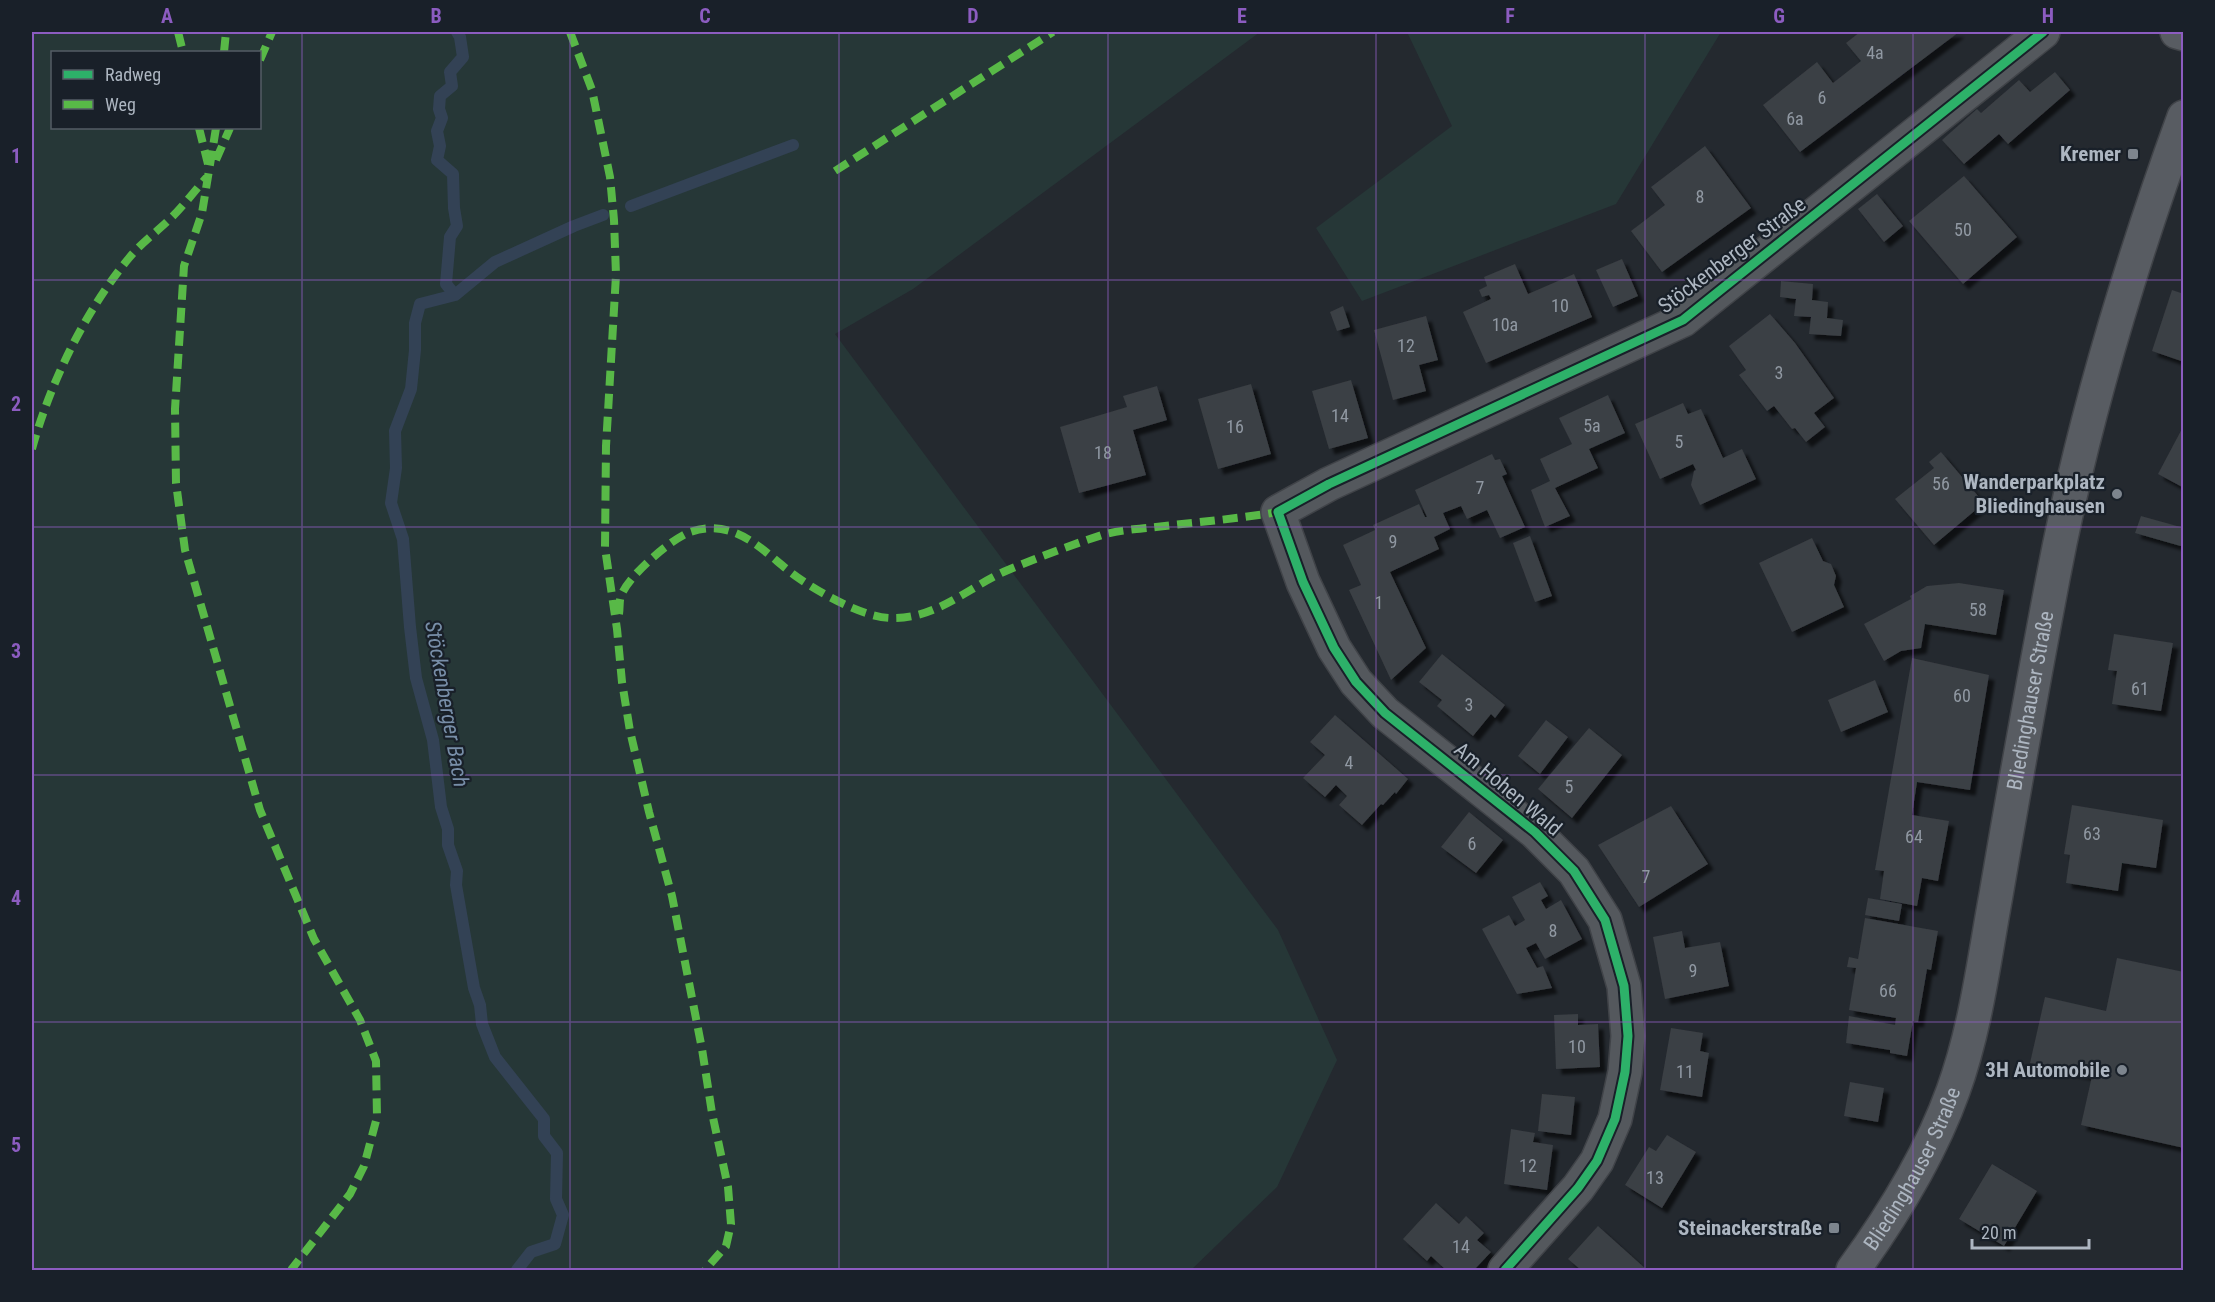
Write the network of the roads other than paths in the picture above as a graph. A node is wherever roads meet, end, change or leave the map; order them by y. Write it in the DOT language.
graph roads {
  1 [pos="2043,32"];
  2 [pos="2177,32"];
  3 [pos="2184,34"];
  4 [pos="2181,130"];
  5 [pos="1278,512"];
  6 [pos="1505,1270"];
  7 [pos="1853,1270"];
  1 -- 5 [label="street, Stöckenberger Straße"];
  2 -- 3 [label="main road"];
  4 -- 7 [label="main road, Bliedinghauser Straße"];
  5 -- 6 [label="street, Am Hohen Wald"];
}
